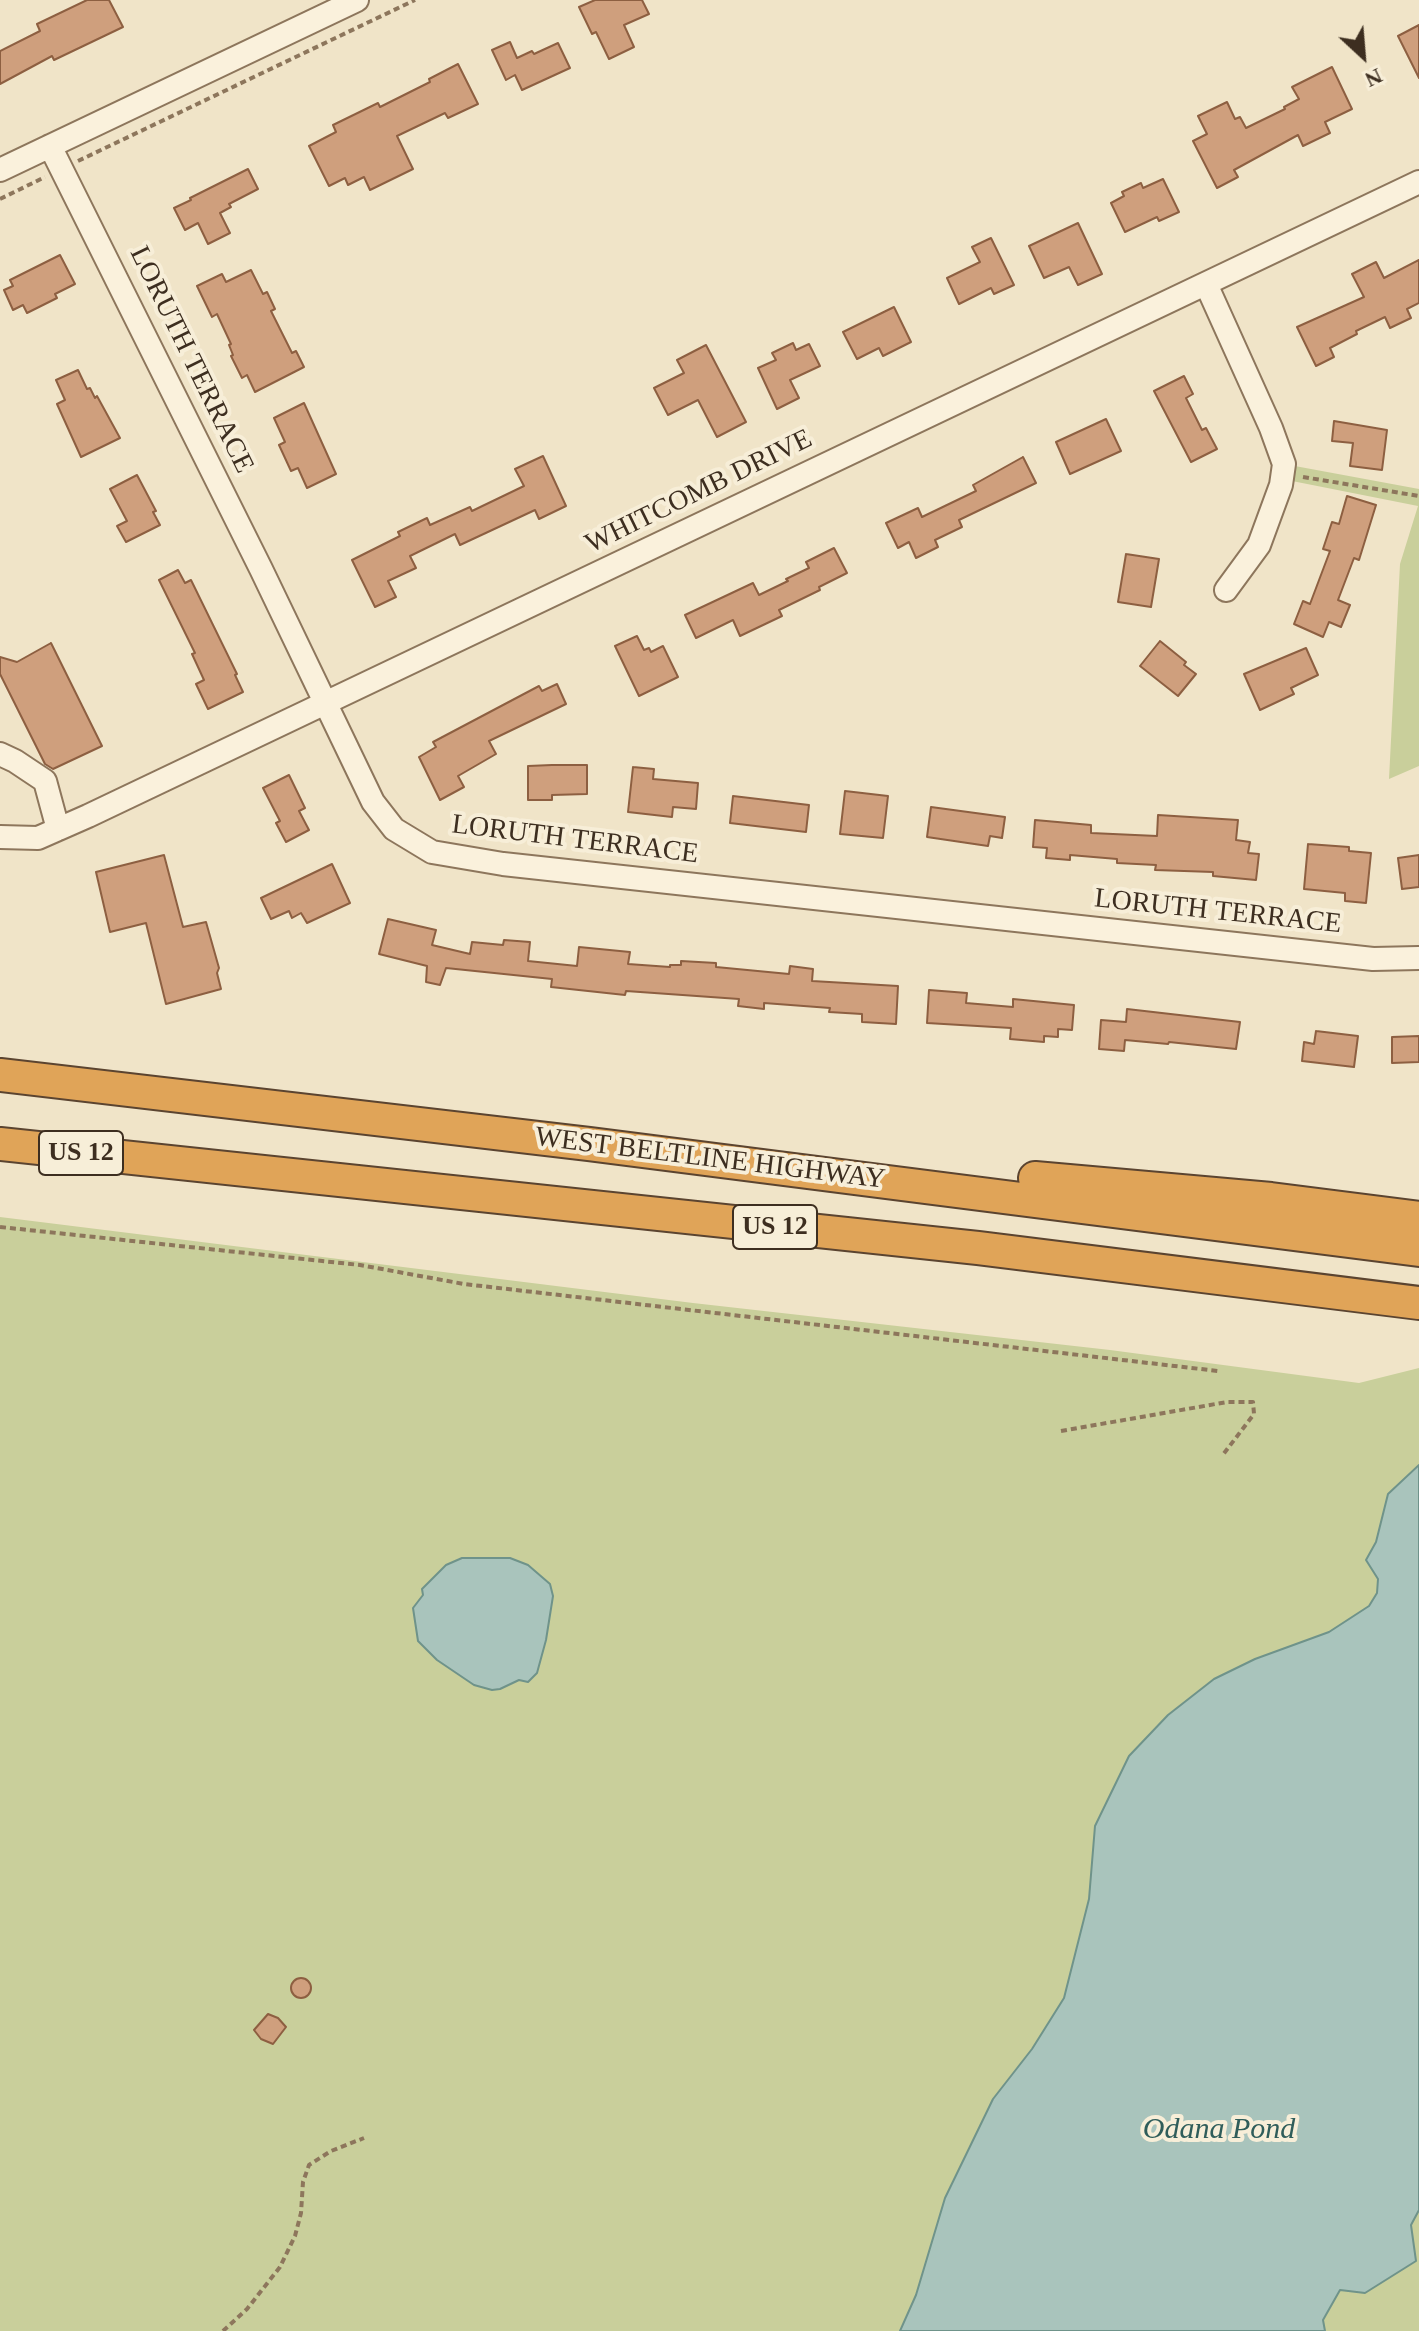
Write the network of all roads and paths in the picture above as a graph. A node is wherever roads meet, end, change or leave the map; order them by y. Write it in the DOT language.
graph roads {
  1 [pos="357,0"];
  2 [pos="415,0"];
  3 [pos="50,146"];
  4 [pos="62,169"];
  5 [pos="0,170"];
  6 [pos="1419,182"];
  7 [pos="0,199"];
  8 [pos="1206,284"];
  9 [pos="1282,473"];
  10 [pos="1419,496"];
  11 [pos="1226,590"];
  12 [pos="326,704"];
  13 [pos="0,754"];
  14 [pos="58,829"];
  15 [pos="0,837"];
  16 [pos="1419,958"];
  17 [pos="0,1075"];
  18 [pos="0,1144"];
  19 [pos="589,1144"];
  20 [pos="1419,1218"];
  21 [pos="0,1227"];
  22 [pos="1419,1250"];
  23 [pos="1419,1304"];
  24 [pos="1218,1371"];
  25 [pos="1061,1431"];
  26 [pos="1222,1456"];
  27 [pos="364,2138"];
  28 [pos="223,2331"];
  1 -- 3 [label="street"];
  2 -- 4 [label="path"];
  3 -- 4 [label="street, LORUTH TERRACE"];
  3 -- 5 [label="street"];
  4 -- 7 [label="path"];
  4 -- 12 [label="street, LORUTH TERRACE"];
  6 -- 8 [label="street, WHITCOMB DRIVE"];
  8 -- 9 [label="street"];
  8 -- 12 [label="street, WHITCOMB DRIVE"];
  9 -- 10 [label="path"];
  9 -- 11 [label="street"];
  12 -- 14 [label="street, WHITCOMB DRIVE"];
  12 -- 16 [label="street, LORUTH TERRACE"];
  13 -- 14 [label="street"];
  14 -- 15 [label="street, WHITCOMB DRIVE"];
  17 -- 19 [label="highway, WEST BELTLINE HIGHWAY / US 12"];
  18 -- 23 [label="highway, WEST BELTLINE HIGHWAY / US 12"];
  19 -- 20 [label="highway"];
  19 -- 22 [label="highway, WEST BELTLINE HIGHWAY / US 12"];
  21 -- 24 [label="path"];
  25 -- 26 [label="path"];
  27 -- 28 [label="path"];
}
